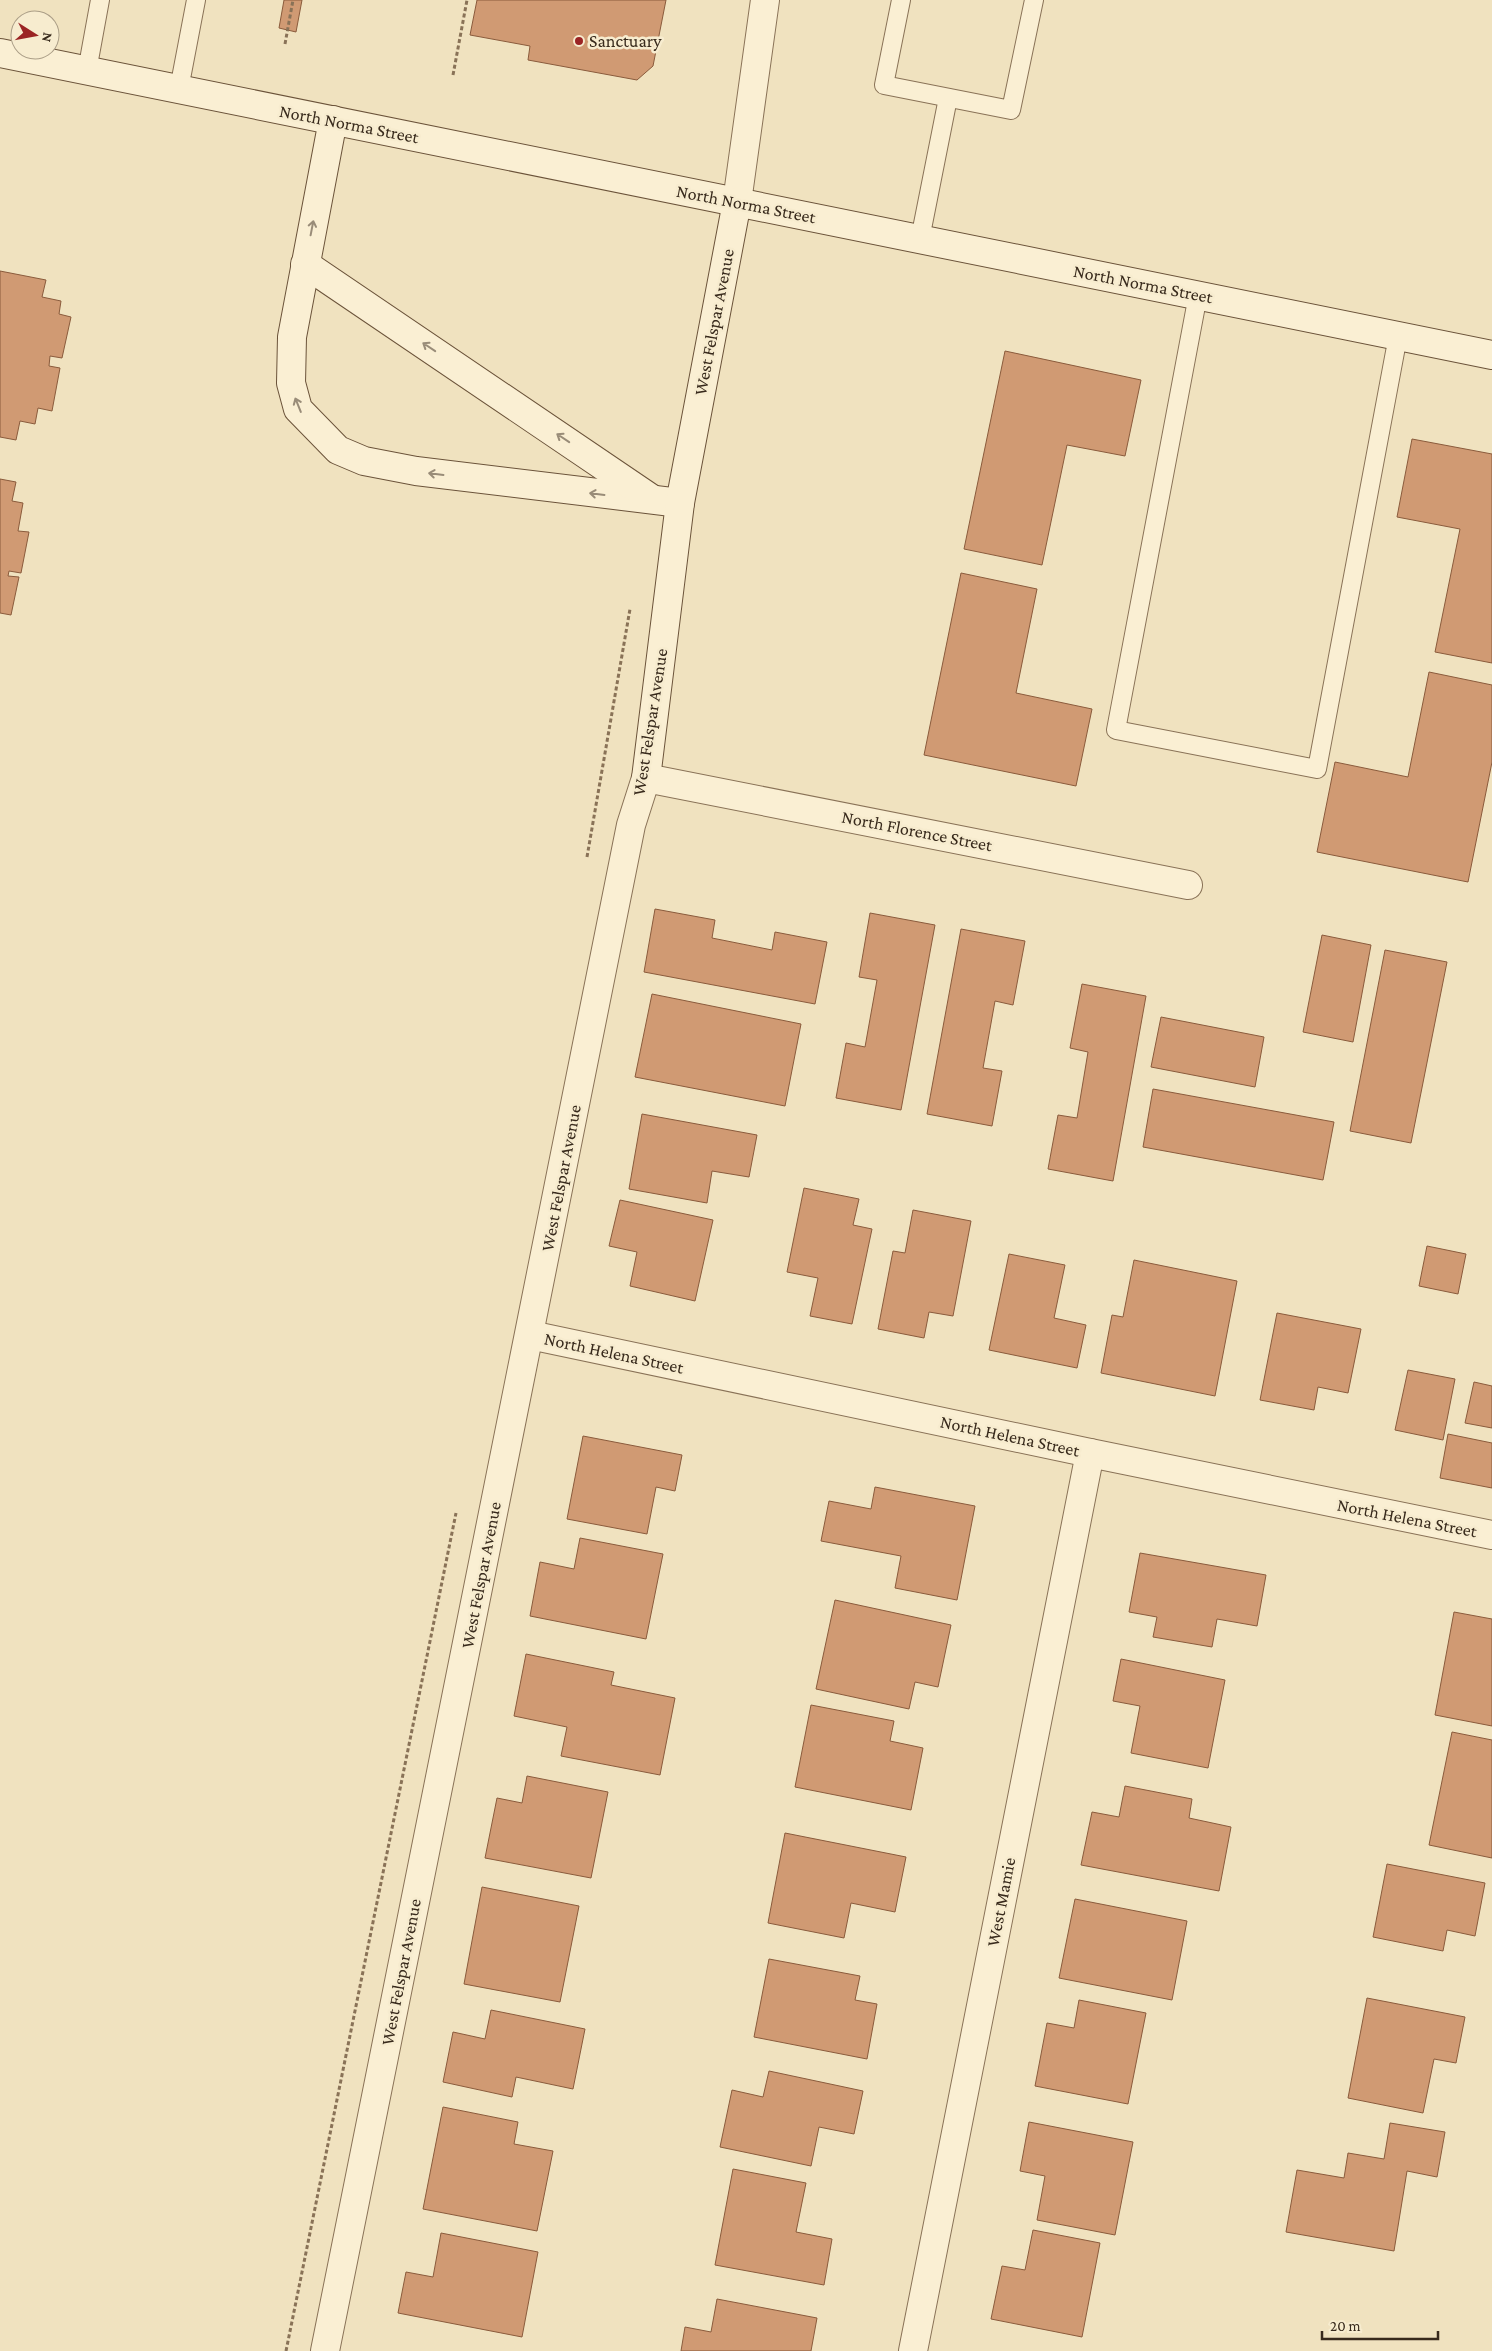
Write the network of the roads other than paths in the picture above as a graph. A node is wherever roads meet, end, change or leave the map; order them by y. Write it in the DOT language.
graph roads {
  1 [pos="100,0"];
  2 [pos="196,0"];
  3 [pos="765,0"];
  4 [pos="902,0"];
  5 [pos="1034,0"];
  6 [pos="0,53"];
  7 [pos="87,71"];
  8 [pos="179,89"];
  9 [pos="948,98"];
  10 [pos="333,120"];
  11 [pos="737,202"];
  12 [pos="920,239"];
  13 [pos="305,264"];
  14 [pos="1198,296"];
  15 [pos="1398,336"];
  16 [pos="1492,355"];
  17 [pos="668,502"];
  18 [pos="646,778"];
  19 [pos="1188,885"];
  20 [pos="530,1335"];
  21 [pos="1090,1453"];
  22 [pos="1492,1535"];
  23 [pos="326,2351"];
  24 [pos="913,2351"];
  1 -- 7 [label="lane"];
  2 -- 8 [label="lane"];
  3 -- 11 [label="street, West Felspar Avenue"];
  4 -- 9 [label="lane"];
  5 -- 9 [label="lane"];
  6 -- 7 [label="street, North Norma Street"];
  7 -- 8 [label="street, North Norma Street"];
  8 -- 10 [label="street, North Norma Street"];
  9 -- 12 [label="lane"];
  10 -- 11 [label="street, North Norma Street"];
  13 -- 10 [label="street, one-way"];
  11 -- 12 [label="street, North Norma Street"];
  11 -- 17 [label="street, West Felspar Avenue"];
  12 -- 14 [label="street, North Norma Street"];
  17 -- 13 [label="street, one-way"];
  17 -- 13 [label="street, one-way"];
  14 -- 15 [label="street, North Norma Street"];
  14 -- 15 [label="lane"];
  15 -- 16 [label="street, North Norma Street"];
  17 -- 18 [label="street, West Felspar Avenue"];
  18 -- 19 [label="street, North Florence Street"];
  18 -- 20 [label="street, West Felspar Avenue"];
  20 -- 21 [label="street, North Helena Street"];
  20 -- 23 [label="street, West Felspar Avenue"];
  21 -- 22 [label="street, North Helena Street"];
  21 -- 24 [label="street, West Mamie"];
}
